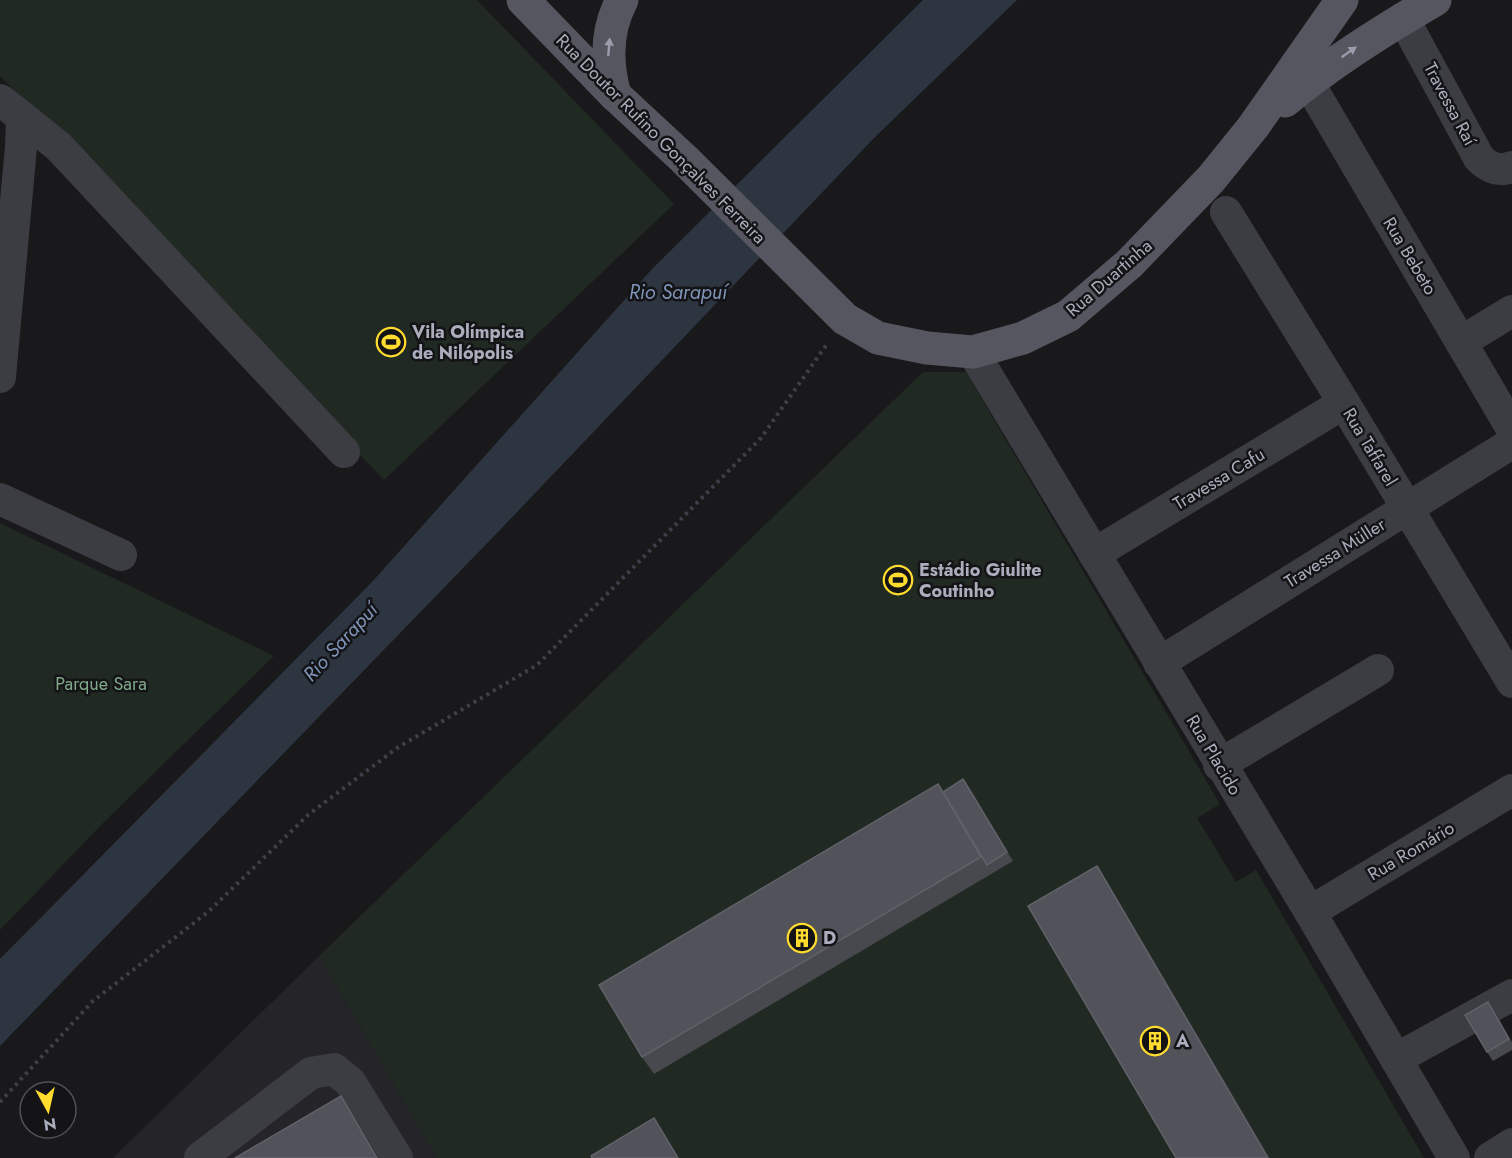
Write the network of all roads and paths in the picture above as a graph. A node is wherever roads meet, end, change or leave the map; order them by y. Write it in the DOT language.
graph roads {
  1 [pos="523,0"];
  2 [pos="622,0"];
  3 [pos="1342,0"];
  4 [pos="1436,0"];
  5 [pos="1403,18"];
  6 [pos="1308,82"];
  7 [pos="615,95"];
  8 [pos="11,109"];
  9 [pos="1253,127"];
  10 [pos="1512,167"];
  11 [pos="1226,212"];
  12 [pos="800,277"];
  13 [pos="1512,311"];
  14 [pos="845,319"];
  15 [pos="2,323"];
  16 [pos="1461,342"];
  17 [pos="973,352"];
  18 [pos="0,377"];
  19 [pos="1344,403"];
  20 [pos="1512,429"];
  21 [pos="1512,443"];
  22 [pos="344,452"];
  23 [pos="0,499"];
  24 [pos="1407,508"];
  25 [pos="1094,554"];
  26 [pos="122,555"];
  27 [pos="1159,663"];
  28 [pos="1378,670"];
  29 [pos="1512,682"];
  30 [pos="1220,765"];
  31 [pos="1512,790"];
  32 [pos="1310,912"];
  33 [pos="1512,995"];
  34 [pos="1396,1059"];
  35 [pos="0,1102"];
  36 [pos="1512,1144"];
  37 [pos="200,1158"];
  38 [pos="397,1158"];
  39 [pos="1454,1158"];
  40 [pos="1490,1158"];
  1 -- 7 [label="main road, Rua Doutor Rufino Gonçalves Ferreira"];
  7 -- 2 [label="main road, one-way"];
  3 -- 9 [label="main road, Rua Duartinha"];
  4 -- 5 [label="main road, Rua Duartinha"];
  6 -- 5 [label="main road, Rua Duartinha, one-way"];
  5 -- 10 [label="street, Travessa Raí"];
  6 -- 9 [label="main road, Rua Duartinha"];
  6 -- 16 [label="street, Rua Bebeto"];
  7 -- 12 [label="main road, Rua Doutor Rufino Gonçalves Ferreira"];
  8 -- 15 [label="street"];
  8 -- 22 [label="street"];
  9 -- 17 [label="main road, Rua Duartinha"];
  11 -- 19 [label="street, Rua Taffarel"];
  12 -- 14 [label="main road, Rua Duartinha"];
  13 -- 16 [label="street"];
  14 -- 17 [label="main road, Rua Duartinha"];
  14 -- 35 [label="path"];
  15 -- 18 [label="street"];
  16 -- 20 [label="street, Rua Bebeto"];
  17 -- 25 [label="street, Rua Placido"];
  19 -- 24 [label="street, Rua Taffarel"];
  19 -- 25 [label="street, Travessa Cafu"];
  21 -- 24 [label="street, Travessa Müller"];
  23 -- 26 [label="street"];
  24 -- 27 [label="street, Travessa Müller"];
  24 -- 29 [label="street, Rua Taffarel"];
  25 -- 27 [label="street, Rua Placido"];
  27 -- 30 [label="street, Rua Placido"];
  28 -- 30 [label="street"];
  30 -- 32 [label="street, Rua Placido"];
  31 -- 32 [label="street, Rua Romário"];
  32 -- 34 [label="street, Rua Placido"];
  33 -- 34 [label="street"];
  34 -- 39 [label="street, Rua Placido"];
  36 -- 40 [label="street"];
  37 -- 38 [label="street"];
}
